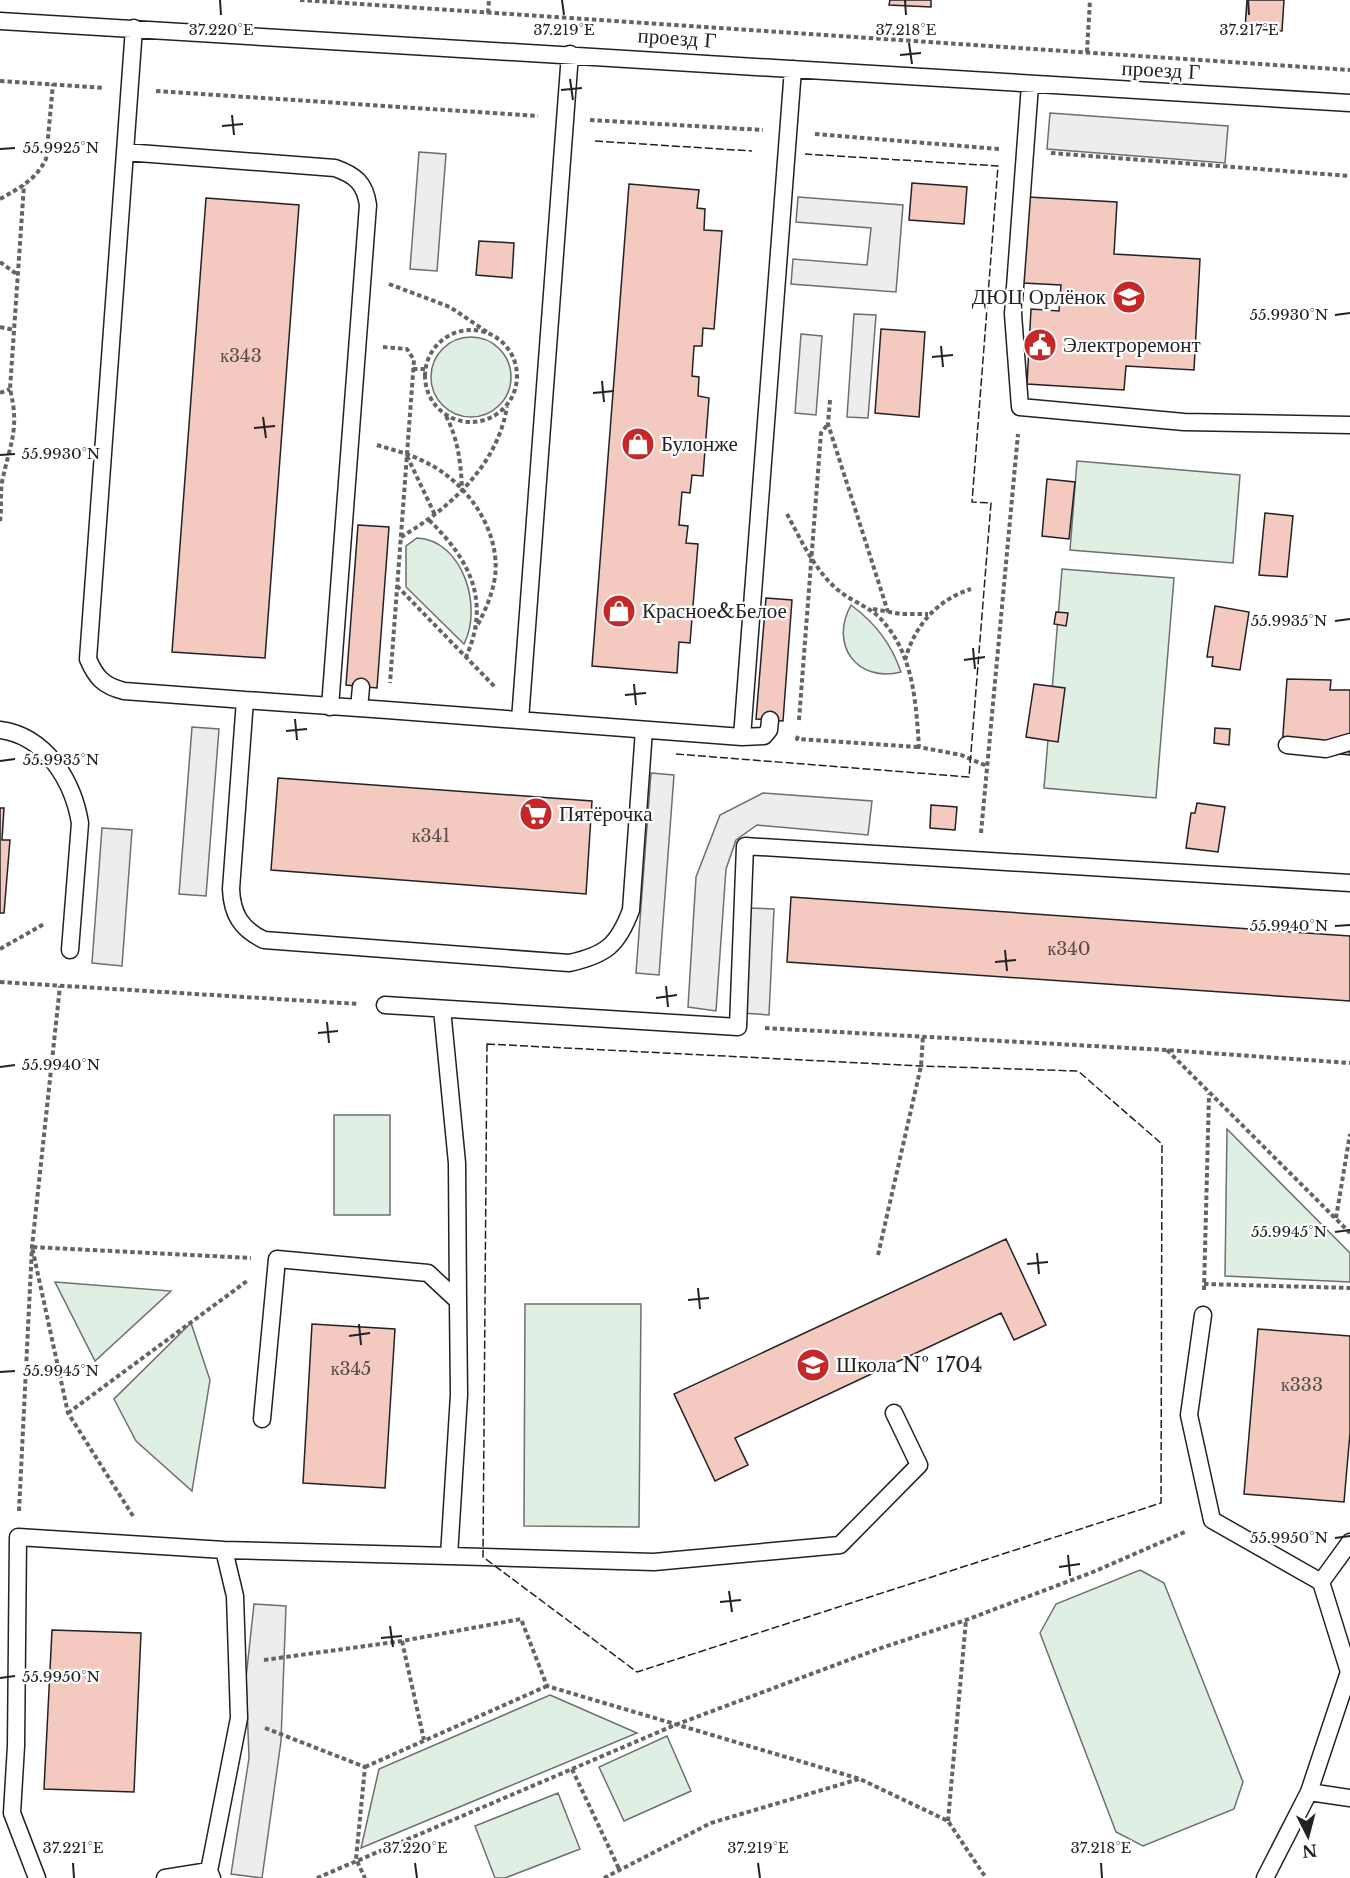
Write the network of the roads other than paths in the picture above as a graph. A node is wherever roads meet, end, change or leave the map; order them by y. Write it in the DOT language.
graph roads {
  1 [pos="0,21"];
  2 [pos="134,28"];
  3 [pos="570,54"];
  4 [pos="793,69"];
  5 [pos="1030,85"];
  6 [pos="1350,103"];
  7 [pos="125,152"];
  8 [pos="1350,425"];
  9 [pos="361,687"];
  10 [pos="245,700"];
  11 [pos="330,706"];
  12 [pos="359,708"];
  13 [pos="520,717"];
  14 [pos="770,720"];
  15 [pos="0,730"];
  16 [pos="644,730"];
  17 [pos="742,737"];
  18 [pos="1350,742"];
  19 [pos="1287,745"];
  20 [pos="1350,883"];
  21 [pos="70,950"];
  22 [pos="386,1005"];
  23 [pos="442,1009"];
  24 [pos="458,1301"];
  25 [pos="1203,1315"];
  26 [pos="894,1413"];
  27 [pos="262,1419"];
  28 [pos="1350,1542"];
  29 [pos="224,1550"];
  30 [pos="449,1556"];
  31 [pos="1321,1582"];
  32 [pos="1309,1792"];
  33 [pos="1350,1798"];
  34 [pos="6,1813"];
  35 [pos="211,1875"];
  36 [pos="37,1878"];
  37 [pos="165,1878"];
  38 [pos="1265,1878"];
  1 -- 2 [label="lane, проезд Г"];
  2 -- 3 [label="lane, проезд Г"];
  2 -- 7 [label="lane"];
  3 -- 4 [label="lane, проезд Г"];
  3 -- 13 [label="lane"];
  4 -- 5 [label="lane, проезд Г"];
  4 -- 17 [label="lane"];
  5 -- 6 [label="lane, проезд Г"];
  5 -- 8 [label="lane"];
  7 -- 10 [label="lane"];
  7 -- 11 [label="lane"];
  9 -- 12 [label="lane"];
  10 -- 11 [label="lane"];
  10 -- 16 [label="lane"];
  11 -- 12 [label="lane"];
  12 -- 13 [label="lane"];
  13 -- 16 [label="lane"];
  14 -- 17 [label="lane"];
  15 -- 21 [label="lane"];
  16 -- 17 [label="lane"];
  18 -- 19 [label="lane"];
  20 -- 23 [label="lane"];
  22 -- 23 [label="lane"];
  23 -- 24 [label="lane"];
  24 -- 27 [label="lane"];
  24 -- 30 [label="lane"];
  25 -- 31 [label="lane"];
  26 -- 30 [label="lane"];
  28 -- 31 [label="lane"];
  29 -- 30 [label="lane"];
  29 -- 34 [label="lane"];
  29 -- 35 [label="lane"];
  31 -- 32 [label="lane"];
  32 -- 33 [label="lane"];
  32 -- 38 [label="lane"];
  34 -- 36 [label="lane"];
  35 -- 37 [label="lane"];
}
